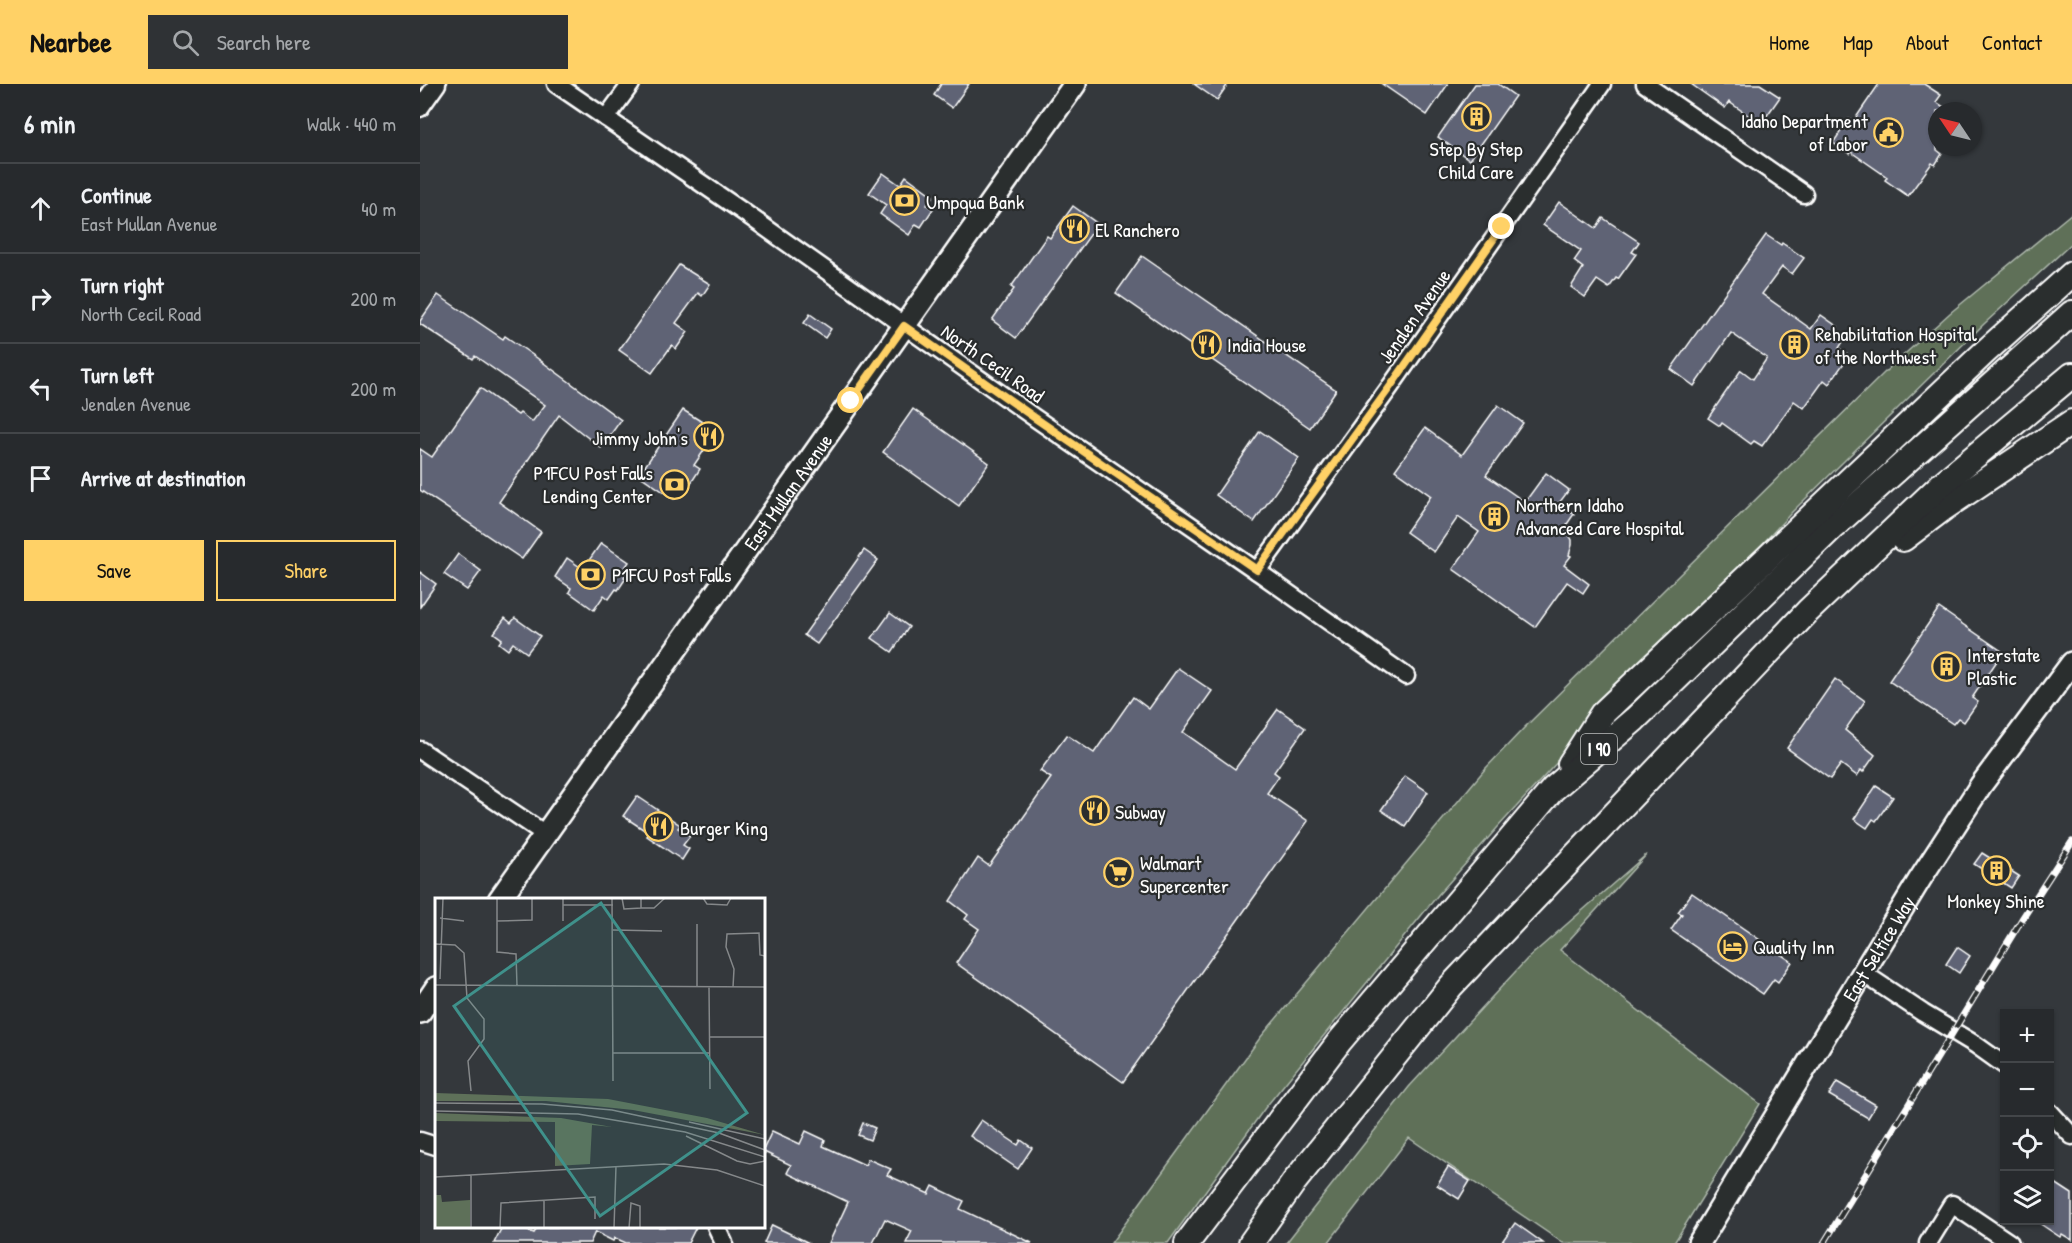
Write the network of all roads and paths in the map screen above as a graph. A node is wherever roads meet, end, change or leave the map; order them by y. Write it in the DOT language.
graph roads {
  1 [pos="437,84"];
  2 [pos="556,84"];
  3 [pos="631,84"];
  4 [pos="1075,84"];
  5 [pos="1602,84"];
  6 [pos="1645,84"];
  7 [pos="420,108"];
  8 [pos="606,118"];
  9 [pos="1804,194"];
  10 [pos="2072,274"];
  11 [pos="2072,313"];
  12 [pos="904,326"];
  13 [pos="2072,375"];
  14 [pos="2072,422"];
  15 [pos="1257,570"];
  16 [pos="1808,611"];
  17 [pos="2072,663"];
  18 [pos="1406,676"];
  19 [pos="420,750"];
  20 [pos="1553,789"];
  21 [pos="545,834"];
  22 [pos="500,898"];
  23 [pos="1863,973"];
  24 [pos="435,990"];
  25 [pos="420,1012"];
  26 [pos="2001,1063"];
  27 [pos="2054,1117"];
  28 [pos="2072,1136"];
  29 [pos="420,1141"];
  30 [pos="435,1146"];
  31 [pos="716,1228"];
  32 [pos="724,1243"];
  33 [pos="1188,1243"];
  34 [pos="1251,1243"];
  35 [pos="1699,1243"];
  36 [pos="1928,1243"];
  37 [pos="2010,1243"];
  1 -- 7 [label="street"];
  2 -- 8 [label="street, North Cecil Road"];
  3 -- 8 [label="street"];
  4 -- 12 [label="main road, East Mullan Avenue"];
  5 -- 15 [label="street, Jenalen Avenue"];
  6 -- 9 [label="street"];
  8 -- 12 [label="street, North Cecil Road"];
  10 -- 20 [label="highway"];
  11 -- 20 [label="highway, I 90"];
  12 -- 15 [label="street, North Cecil Road"];
  12 -- 21 [label="main road, East Mullan Avenue"];
  13 -- 16 [label="highway"];
  14 -- 16 [label="highway"];
  15 -- 18 [label="street, North Cecil Road"];
  16 -- 34 [label="highway"];
  17 -- 23 [label="main road, East Seltice Way"];
  19 -- 21 [label="street"];
  20 -- 33 [label="highway, I 90"];
  21 -- 22 [label="main road, East Mullan Avenue"];
  23 -- 26 [label="street"];
  23 -- 35 [label="main road, East Seltice Way"];
  24 -- 25 [label="main road"];
  27 -- 28 [label="street"];
  29 -- 30 [label="street"];
  31 -- 32 [label="street"];
  36 -- 37 [label="street"];
}
